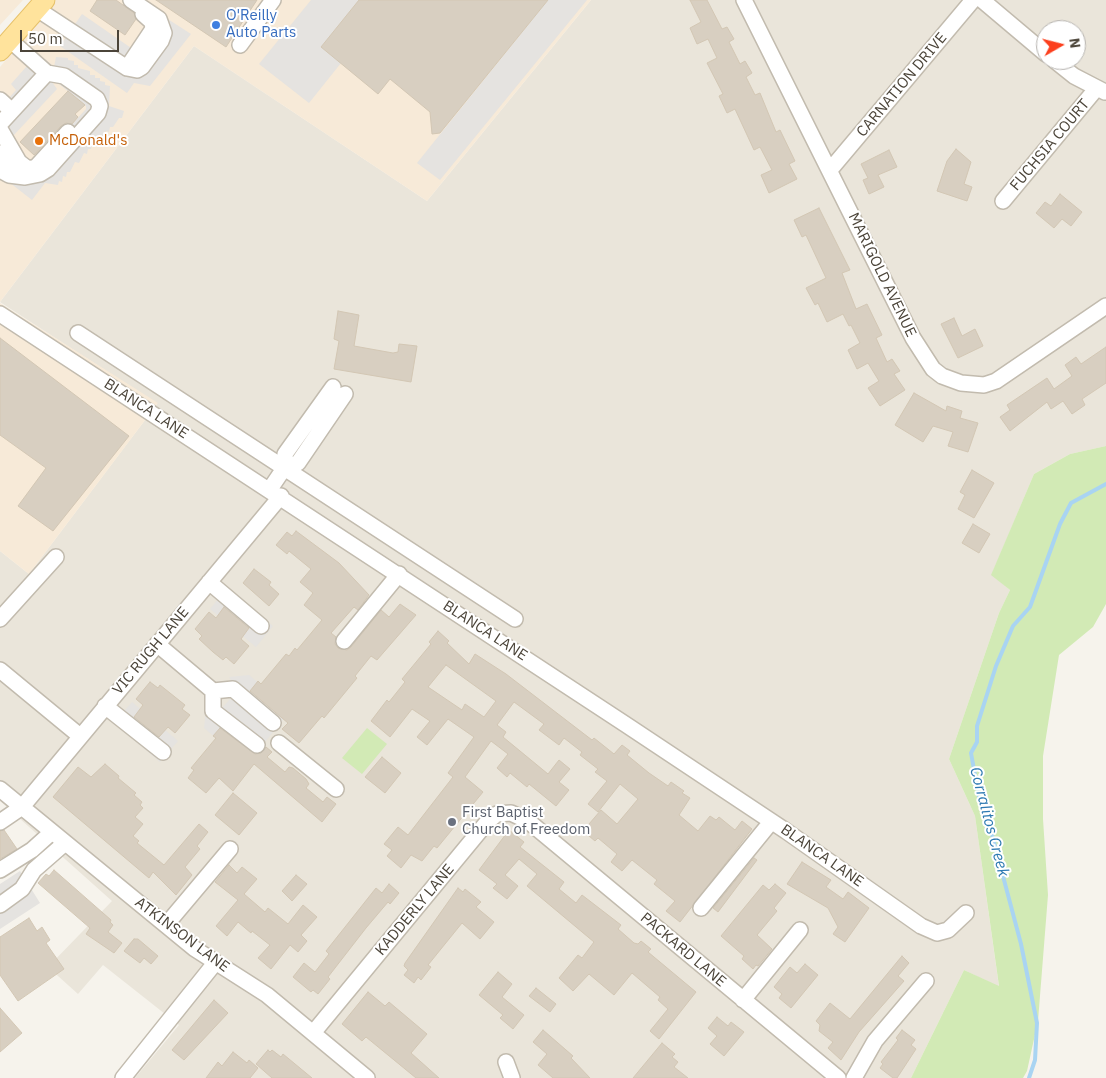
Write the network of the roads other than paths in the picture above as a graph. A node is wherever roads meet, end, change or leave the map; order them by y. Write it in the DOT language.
graph roads {
  1 [pos="122,0"];
  2 [pos="131,0"];
  3 [pos="273,0"];
  4 [pos="744,0"];
  5 [pos="973,0"];
  6 [pos="982,0"];
  7 [pos="41,4"];
  8 [pos="240,45"];
  9 [pos="5,46"];
  10 [pos="1036,46"];
  11 [pos="127,68"];
  12 [pos="1066,70"];
  13 [pos="47,73"];
  14 [pos="1101,91"];
  15 [pos="0,100"];
  16 [pos="97,100"];
  17 [pos="12,111"];
  18 [pos="0,124"];
  19 [pos="0,129"];
  20 [pos="0,153"];
  21 [pos="31,169"];
  22 [pos="0,170"];
  23 [pos="830,170"];
  24 [pos="1003,201"];
  25 [pos="1106,306"];
  26 [pos="0,314"];
  27 [pos="78,333"];
  28 [pos="339,391"];
  29 [pos="284,467"];
  30 [pos="275,493"];
  31 [pos="56,557"];
  32 [pos="399,574"];
  33 [pos="209,582"];
  34 [pos="515,618"];
  35 [pos="0,619"];
  36 [pos="260,626"];
  37 [pos="344,641"];
  38 [pos="157,644"];
  39 [pos="0,670"];
  40 [pos="214,691"];
  41 [pos="105,706"];
  42 [pos="274,722"];
  43 [pos="80,736"];
  44 [pos="279,743"];
  45 [pos="257,745"];
  46 [pos="163,752"];
  47 [pos="336,788"];
  48 [pos="0,789"];
  49 [pos="22,807"];
  50 [pos="528,821"];
  51 [pos="0,822"];
  52 [pos="772,822"];
  53 [pos="52,832"];
  54 [pos="66,843"];
  55 [pos="230,849"];
  56 [pos="0,870"];
  57 [pos="0,905"];
  58 [pos="702,908"];
  59 [pos="966,913"];
  60 [pos="166,925"];
  61 [pos="800,930"];
  62 [pos="215,963"];
  63 [pos="926,981"];
  64 [pos="743,1000"];
  65 [pos="313,1033"];
  66 [pos="506,1062"];
  67 [pos="123,1078"];
  68 [pos="367,1078"];
  69 [pos="512,1078"];
  70 [pos="838,1078"];
  71 [pos="854,1078"];
  1 -- 11 [label="street"];
  2 -- 11 [label="street"];
  3 -- 8 [label="street"];
  4 -- 23 [label="street, MARIGOLD AVENUE"];
  5 -- 23 [label="street, CARNATION DRIVE"];
  6 -- 10 [label="street"];
  7 -- 9 [label="main road"];
  7 -- 11 [label="street"];
  9 -- 13 [label="street"];
  12 -- 14 [label="street"];
  13 -- 16 [label="street"];
  13 -- 17 [label="street"];
  14 -- 24 [label="street, FUCHSIA COURT"];
  15 -- 17 [label="street"];
  16 -- 21 [label="street"];
  16 -- 22 [label="street"];
  17 -- 18 [label="street"];
  19 -- 21 [label="street"];
  20 -- 21 [label="street"];
  23 -- 25 [label="street, MARIGOLD AVENUE"];
  26 -- 30 [label="street, BLANCA LANE"];
  27 -- 29 [label="street"];
  28 -- 29 [label="street, VIC RUGH LANE"];
  29 -- 30 [label="street, VIC RUGH LANE"];
  29 -- 34 [label="street"];
  30 -- 32 [label="street, BLANCA LANE"];
  30 -- 33 [label="street, VIC RUGH LANE"];
  31 -- 35 [label="street"];
  32 -- 37 [label="street"];
  32 -- 52 [label="street, BLANCA LANE"];
  33 -- 36 [label="street"];
  33 -- 38 [label="street, VIC RUGH LANE"];
  38 -- 40 [label="street"];
  38 -- 41 [label="street, VIC RUGH LANE"];
  39 -- 43 [label="street"];
  40 -- 42 [label="street"];
  40 -- 45 [label="street"];
  41 -- 43 [label="street, VIC RUGH LANE"];
  41 -- 46 [label="street"];
  43 -- 49 [label="street, VIC RUGH LANE"];
  44 -- 47 [label="street"];
  48 -- 49 [label="street, ATKINSON LANE"];
  49 -- 51 [label="street, VIC RUGH LANE"];
  49 -- 53 [label="street, ATKINSON LANE"];
  50 -- 64 [label="street, PACKARD LANE"];
  50 -- 65 [label="street, KADDERLY LANE"];
  52 -- 58 [label="street"];
  52 -- 59 [label="street, BLANCA LANE"];
  53 -- 54 [label="street, ATKINSON LANE"];
  53 -- 56 [label="street"];
  54 -- 57 [label="street"];
  54 -- 60 [label="street, ATKINSON LANE"];
  55 -- 60 [label="street"];
  60 -- 62 [label="street, ATKINSON LANE"];
  61 -- 64 [label="street"];
  62 -- 65 [label="street, ATKINSON LANE"];
  62 -- 67 [label="street"];
  63 -- 71 [label="street"];
  64 -- 70 [label="street, PACKARD LANE"];
  65 -- 68 [label="street, ATKINSON LANE"];
  66 -- 69 [label="street"];
}
